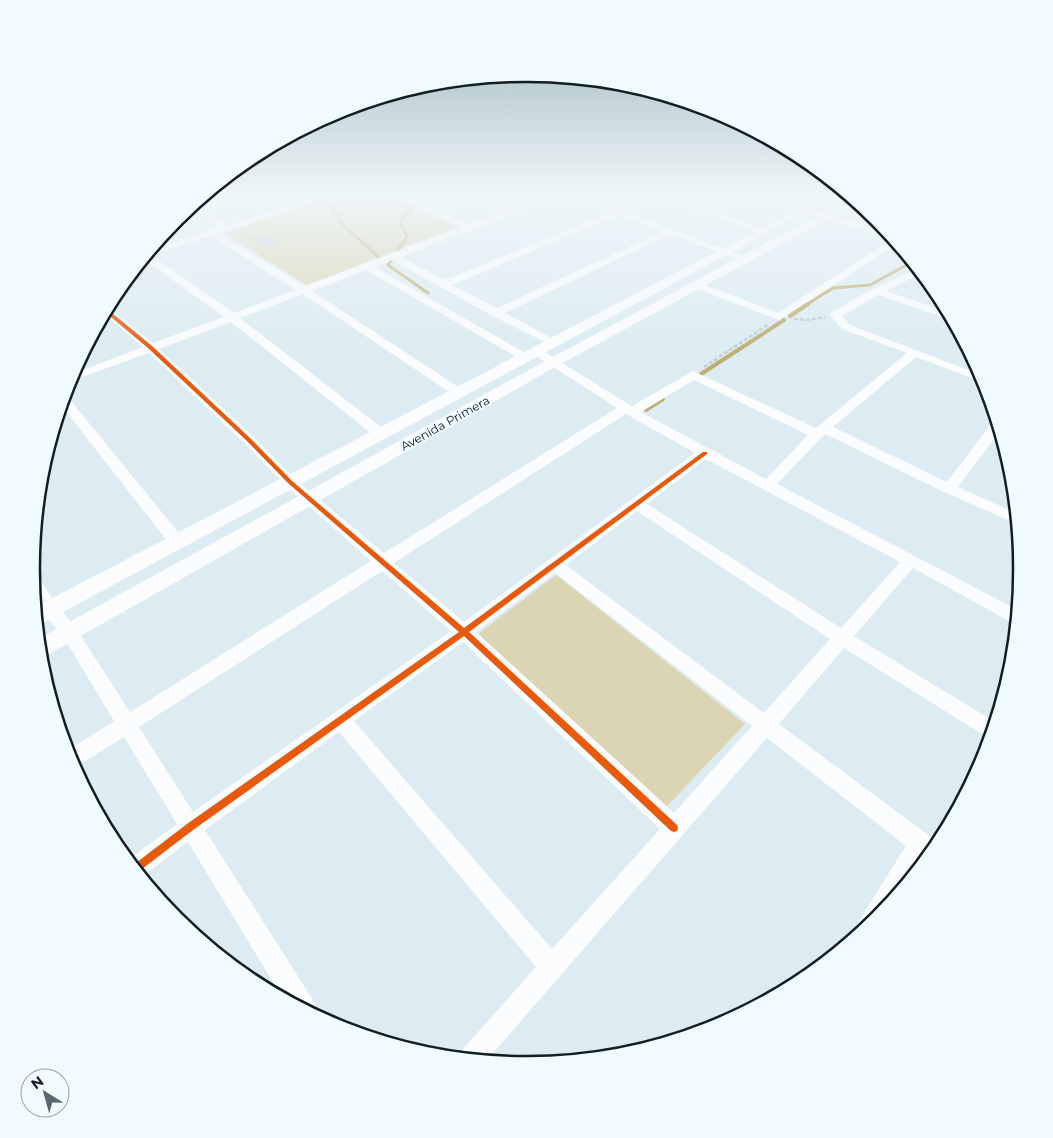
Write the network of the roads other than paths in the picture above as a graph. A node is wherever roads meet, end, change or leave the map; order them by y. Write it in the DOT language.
graph roads {
  1 [pos="238,249"];
  2 [pos="410,249"];
  3 [pos="529,249"];
  4 [pos="632,249"];
  5 [pos="718,249"];
  6 [pos="731,249"];
  7 [pos="763,249"];
  8 [pos="883,249"];
  9 [pos="726,252"];
  10 [pos="392,256"];
  11 [pos="153,258"];
  12 [pos="745,259"];
  13 [pos="366,266"];
  14 [pos="912,274"];
  15 [pos="445,284"];
  16 [pos="696,285"];
  17 [pos="304,290"];
  18 [pos="877,291"];
  19 [pos="495,313"];
  20 [pos="940,313"];
  21 [pos="112,315"];
  22 [pos="835,315"];
  23 [pos="232,317"];
  24 [pos="553,343"];
  25 [pos="150,347"];
  26 [pos="915,352"];
  27 [pos="531,355"];
  28 [pos="554,362"];
  29 [pos="81,374"];
  30 [pos="973,375"];
  31 [pos="459,393"];
  32 [pos="69,405"];
  33 [pos="629,410"];
  34 [pos="821,431"];
  35 [pos="992,431"];
  36 [pos="381,434"];
  37 [pos="705,453"];
  38 [pos="290,482"];
  39 [pos="768,485"];
  40 [pos="949,489"];
  41 [pos="309,499"];
  42 [pos="636,504"];
  43 [pos="1010,516"];
  44 [pos="177,542"];
  45 [pos="911,560"];
  46 [pos="382,562"];
  47 [pos="555,565"];
  48 [pos="43,613"];
  49 [pos="1011,615"];
  50 [pos="464,632"];
  51 [pos="70,633"];
  52 [pos="842,638"];
  53 [pos="46,646"];
  54 [pos="341,720"];
  55 [pos="126,723"];
  56 [pos="765,726"];
  57 [pos="986,727"];
  58 [pos="77,755"];
  59 [pos="190,827"];
  60 [pos="674,828"];
  61 [pos="925,847"];
  62 [pos="141,865"];
  63 [pos="552,967"];
  64 [pos="297,997"];
  65 [pos="477,1052"];
  1 -- 17 [label="street"];
  2 -- 10 [label="street"];
  3 -- 15 [label="street"];
  4 -- 19 [label="street"];
  5 -- 9 [label="street"];
  6 -- 9 [label="main road, Avenida Primera"];
  7 -- 12 [label="main road, Avenida Primera"];
  8 -- 16 [label="street"];
  9 -- 12 [label="street"];
  9 -- 24 [label="main road, Avenida Primera"];
  10 -- 13 [label="street"];
  10 -- 15 [label="street"];
  11 -- 23 [label="street"];
  12 -- 16 [label="main road, Avenida Primera"];
  13 -- 17 [label="street"];
  13 -- 27 [label="street"];
  14 -- 18 [label="street"];
  15 -- 19 [label="street"];
  16 -- 28 [label="main road, Avenida Primera"];
  17 -- 23 [label="street"];
  17 -- 31 [label="street"];
  18 -- 20 [label="street"];
  18 -- 22 [label="street"];
  19 -- 24 [label="street"];
  21 -- 25 [label="street"];
  22 -- 26 [label="street"];
  23 -- 25 [label="street"];
  23 -- 36 [label="street"];
  24 -- 27 [label="main road, Avenida Primera"];
  25 -- 29 [label="street"];
  25 -- 38 [label="street"];
  26 -- 30 [label="street"];
  26 -- 34 [label="street"];
  27 -- 28 [label="street"];
  27 -- 31 [label="main road, Avenida Primera"];
  28 -- 33 [label="street"];
  28 -- 41 [label="main road, Avenida Primera"];
  31 -- 36 [label="main road, Avenida Primera"];
  32 -- 44 [label="street"];
  33 -- 34 [label="street"];
  33 -- 37 [label="street"];
  33 -- 46 [label="street"];
  34 -- 39 [label="street"];
  34 -- 40 [label="street"];
  35 -- 40 [label="street"];
  36 -- 38 [label="main road, Avenida Primera"];
  37 -- 39 [label="street"];
  37 -- 42 [label="street"];
  38 -- 41 [label="street"];
  38 -- 44 [label="main road, Avenida Primera"];
  39 -- 45 [label="street"];
  40 -- 43 [label="street"];
  41 -- 46 [label="street"];
  41 -- 51 [label="main road, Avenida Primera"];
  42 -- 47 [label="street"];
  42 -- 52 [label="street"];
  44 -- 48 [label="main road, Avenida Primera"];
  45 -- 49 [label="street"];
  45 -- 52 [label="street"];
  46 -- 50 [label="street"];
  46 -- 55 [label="street"];
  47 -- 50 [label="street"];
  47 -- 56 [label="street"];
  48 -- 51 [label="street"];
  50 -- 54 [label="street"];
  50 -- 60 [label="street"];
  51 -- 53 [label="main road, Avenida Primera"];
  51 -- 55 [label="street"];
  52 -- 56 [label="street"];
  52 -- 57 [label="street"];
  54 -- 59 [label="street"];
  54 -- 63 [label="street"];
  55 -- 58 [label="street"];
  55 -- 59 [label="street"];
  56 -- 60 [label="street"];
  56 -- 61 [label="street"];
  59 -- 62 [label="street"];
  59 -- 64 [label="street"];
  60 -- 63 [label="street"];
  63 -- 65 [label="street"];
}
